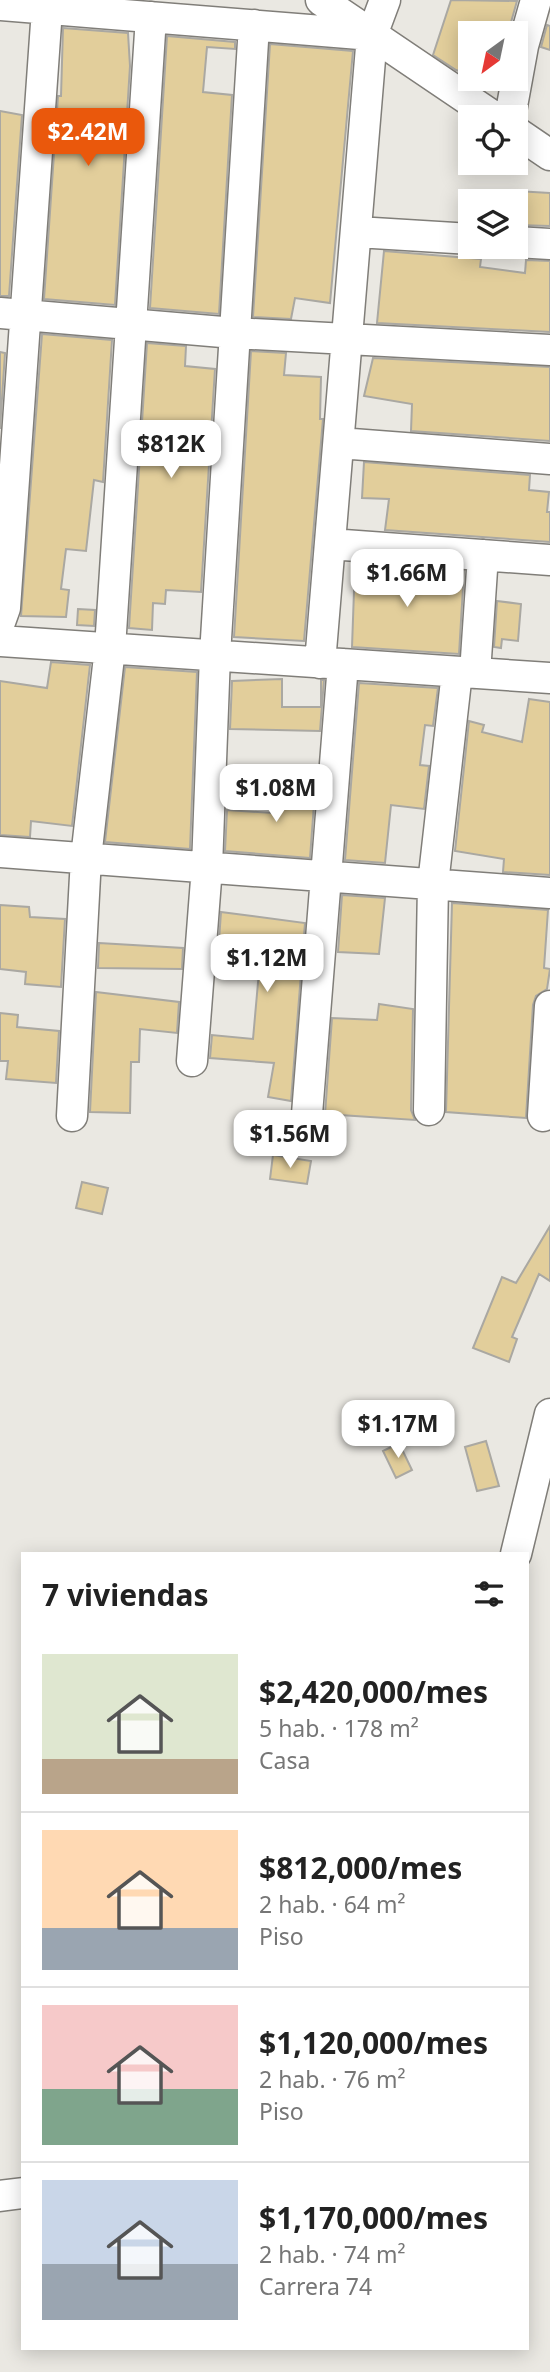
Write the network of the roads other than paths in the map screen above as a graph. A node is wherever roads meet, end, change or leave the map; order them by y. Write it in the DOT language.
graph roads {
  1 [pos="321,0"];
  2 [pos="385,0"];
  3 [pos="536,0"];
  4 [pos="0,5"];
  5 [pos="47,9"];
  6 [pos="192,10"];
  7 [pos="151,17"];
  8 [pos="254,25"];
  9 [pos="372,35"];
  10 [pos="476,105"];
  11 [pos="512,105"];
  12 [pos="528,140"];
  13 [pos="550,155"];
  14 [pos="357,232"];
  15 [pos="458,238"];
  16 [pos="528,243"];
  17 [pos="550,244"];
  18 [pos="12,314"];
  19 [pos="129,326"];
  20 [pos="234,333"];
  21 [pos="348,338"];
  22 [pos="550,350"];
  23 [pos="339,443"];
  24 [pos="550,459"];
  25 [pos="330,544"];
  26 [pos="483,555"];
  27 [pos="550,560"];
  28 [pos="0,622"];
  29 [pos="0,641"];
  30 [pos="110,648"];
  31 [pos="215,656"];
  32 [pos="331,663"];
  33 [pos="466,673"];
  34 [pos="550,678"];
  35 [pos="0,852"];
  36 [pos="86,858"];
  37 [pos="207,867"];
  38 [pos="326,876"];
  39 [pos="433,884"];
  40 [pos="550,893"];
  41 [pos="550,1006"];
  42 [pos="192,1061"];
  43 [pos="429,1110"];
  44 [pos="307,1114"];
  45 [pos="72,1116"];
  46 [pos="543,1116"];
  47 [pos="550,1413"];
  48 [pos="516,1552"];
  49 [pos="21,2193"];
  50 [pos="0,2196"];
  1 -- 9 [label="street"];
  2 -- 9 [label="street"];
  3 -- 11 [label="street"];
  4 -- 5 [label="street"];
  5 -- 7 [label="street"];
  5 -- 18 [label="street"];
  6 -- 7 [label="street"];
  6 -- 8 [label="street"];
  7 -- 19 [label="street"];
  8 -- 9 [label="street"];
  8 -- 20 [label="street"];
  9 -- 10 [label="street"];
  9 -- 14 [label="street"];
  12 -- 13 [label="street"];
  14 -- 15 [label="street"];
  14 -- 21 [label="street"];
  16 -- 17 [label="street"];
  18 -- 19 [label="street"];
  18 -- 28 [label="street"];
  19 -- 20 [label="street"];
  19 -- 30 [label="street"];
  20 -- 21 [label="street"];
  20 -- 31 [label="street"];
  21 -- 22 [label="street"];
  21 -- 23 [label="street"];
  23 -- 24 [label="street"];
  23 -- 25 [label="street"];
  25 -- 26 [label="street"];
  25 -- 32 [label="street"];
  26 -- 27 [label="street"];
  26 -- 33 [label="street"];
  29 -- 30 [label="street"];
  30 -- 31 [label="street"];
  30 -- 36 [label="street"];
  31 -- 32 [label="street"];
  31 -- 37 [label="street"];
  32 -- 33 [label="street"];
  32 -- 38 [label="street"];
  33 -- 34 [label="street"];
  33 -- 39 [label="street"];
  35 -- 36 [label="street"];
  36 -- 37 [label="street"];
  36 -- 45 [label="street"];
  37 -- 38 [label="street"];
  37 -- 42 [label="street"];
  38 -- 39 [label="street"];
  38 -- 44 [label="street"];
  39 -- 40 [label="street"];
  39 -- 43 [label="street"];
  41 -- 46 [label="street"];
  47 -- 48 [label="street"];
  49 -- 50 [label="street"];
}
